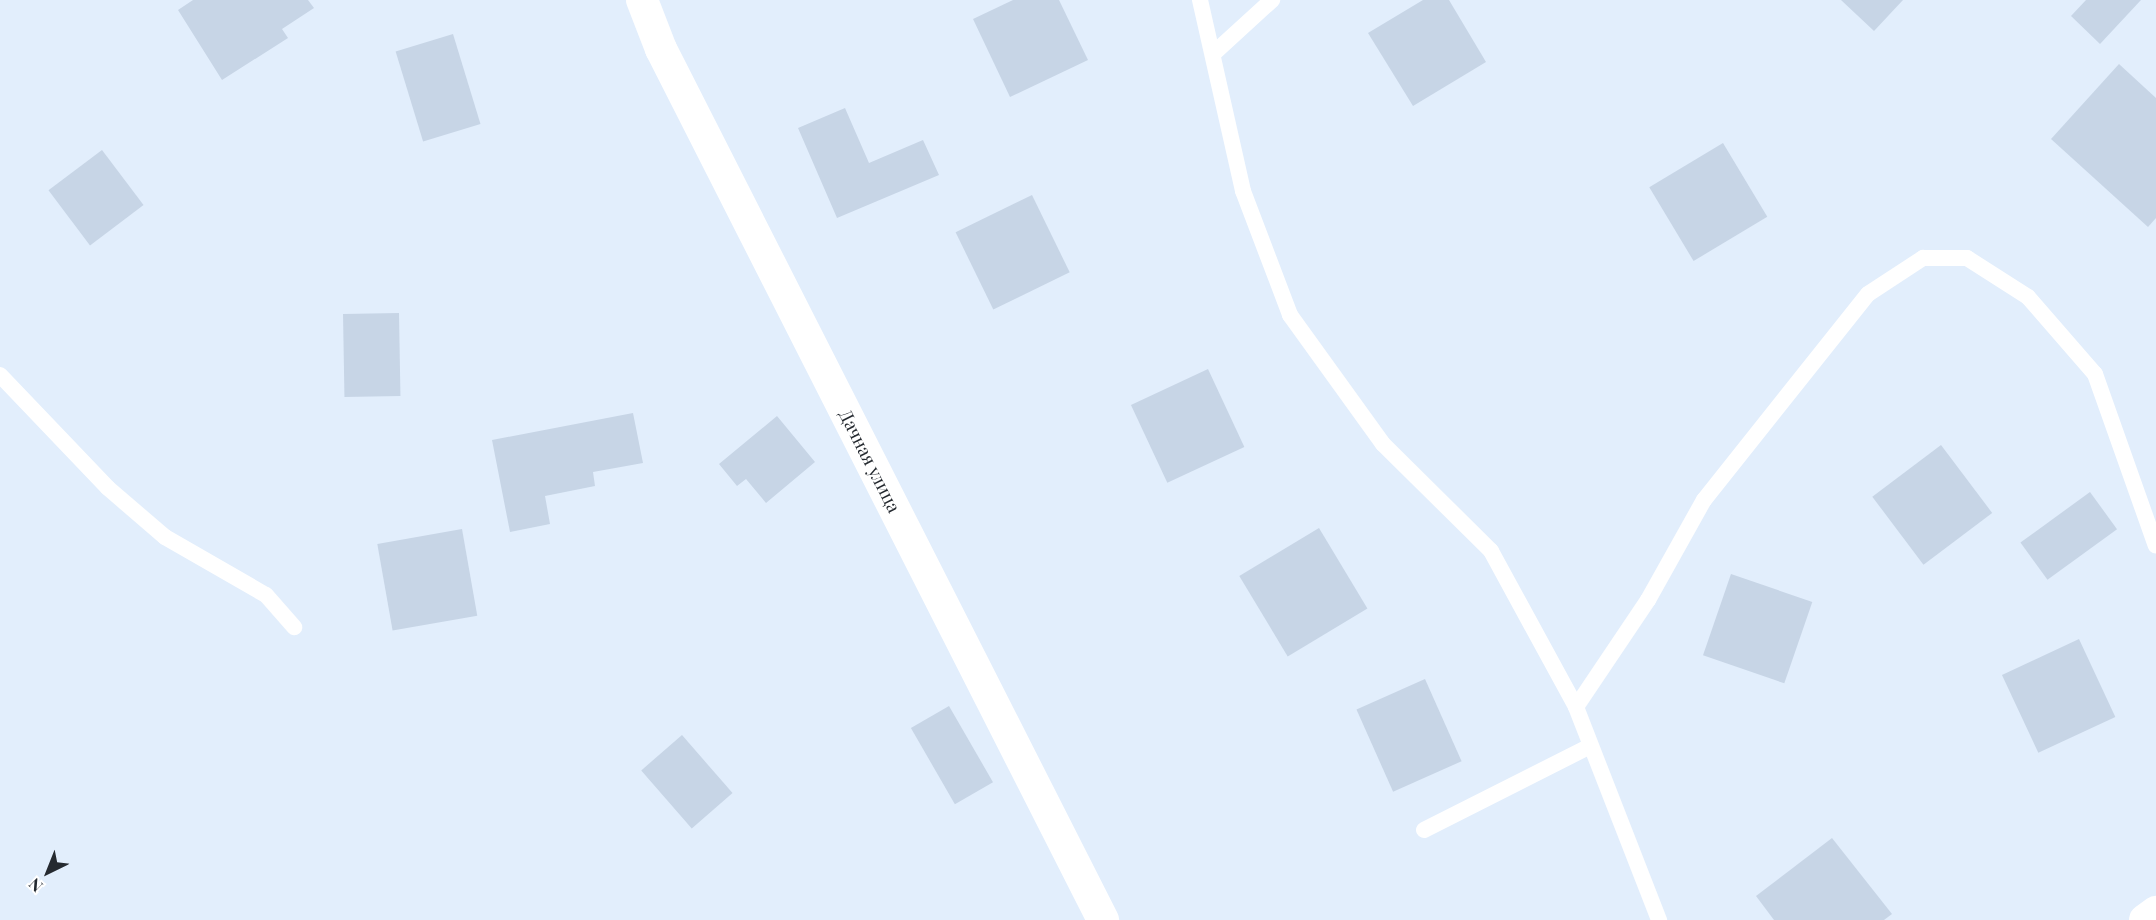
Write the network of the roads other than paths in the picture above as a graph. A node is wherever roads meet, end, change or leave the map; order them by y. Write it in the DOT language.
graph roads {
  1 [pos="642,0"];
  2 [pos="1200,0"];
  3 [pos="1272,0"];
  4 [pos="1214,53"];
  5 [pos="0,375"];
  6 [pos="2156,546"];
  7 [pos="294,627"];
  8 [pos="1576,707"];
  9 [pos="1590,746"];
  10 [pos="1424,830"];
  11 [pos="2156,912"];
  12 [pos="1104,920"];
  13 [pos="1659,920"];
  14 [pos="2145,920"];
  1 -- 12 [label="street, Дачная улица"];
  2 -- 4 [label="lane"];
  3 -- 4 [label="lane"];
  4 -- 8 [label="lane"];
  5 -- 7 [label="lane"];
  6 -- 8 [label="lane"];
  8 -- 9 [label="lane"];
  9 -- 10 [label="lane"];
  9 -- 13 [label="lane"];
  11 -- 14 [label="street"];
}
